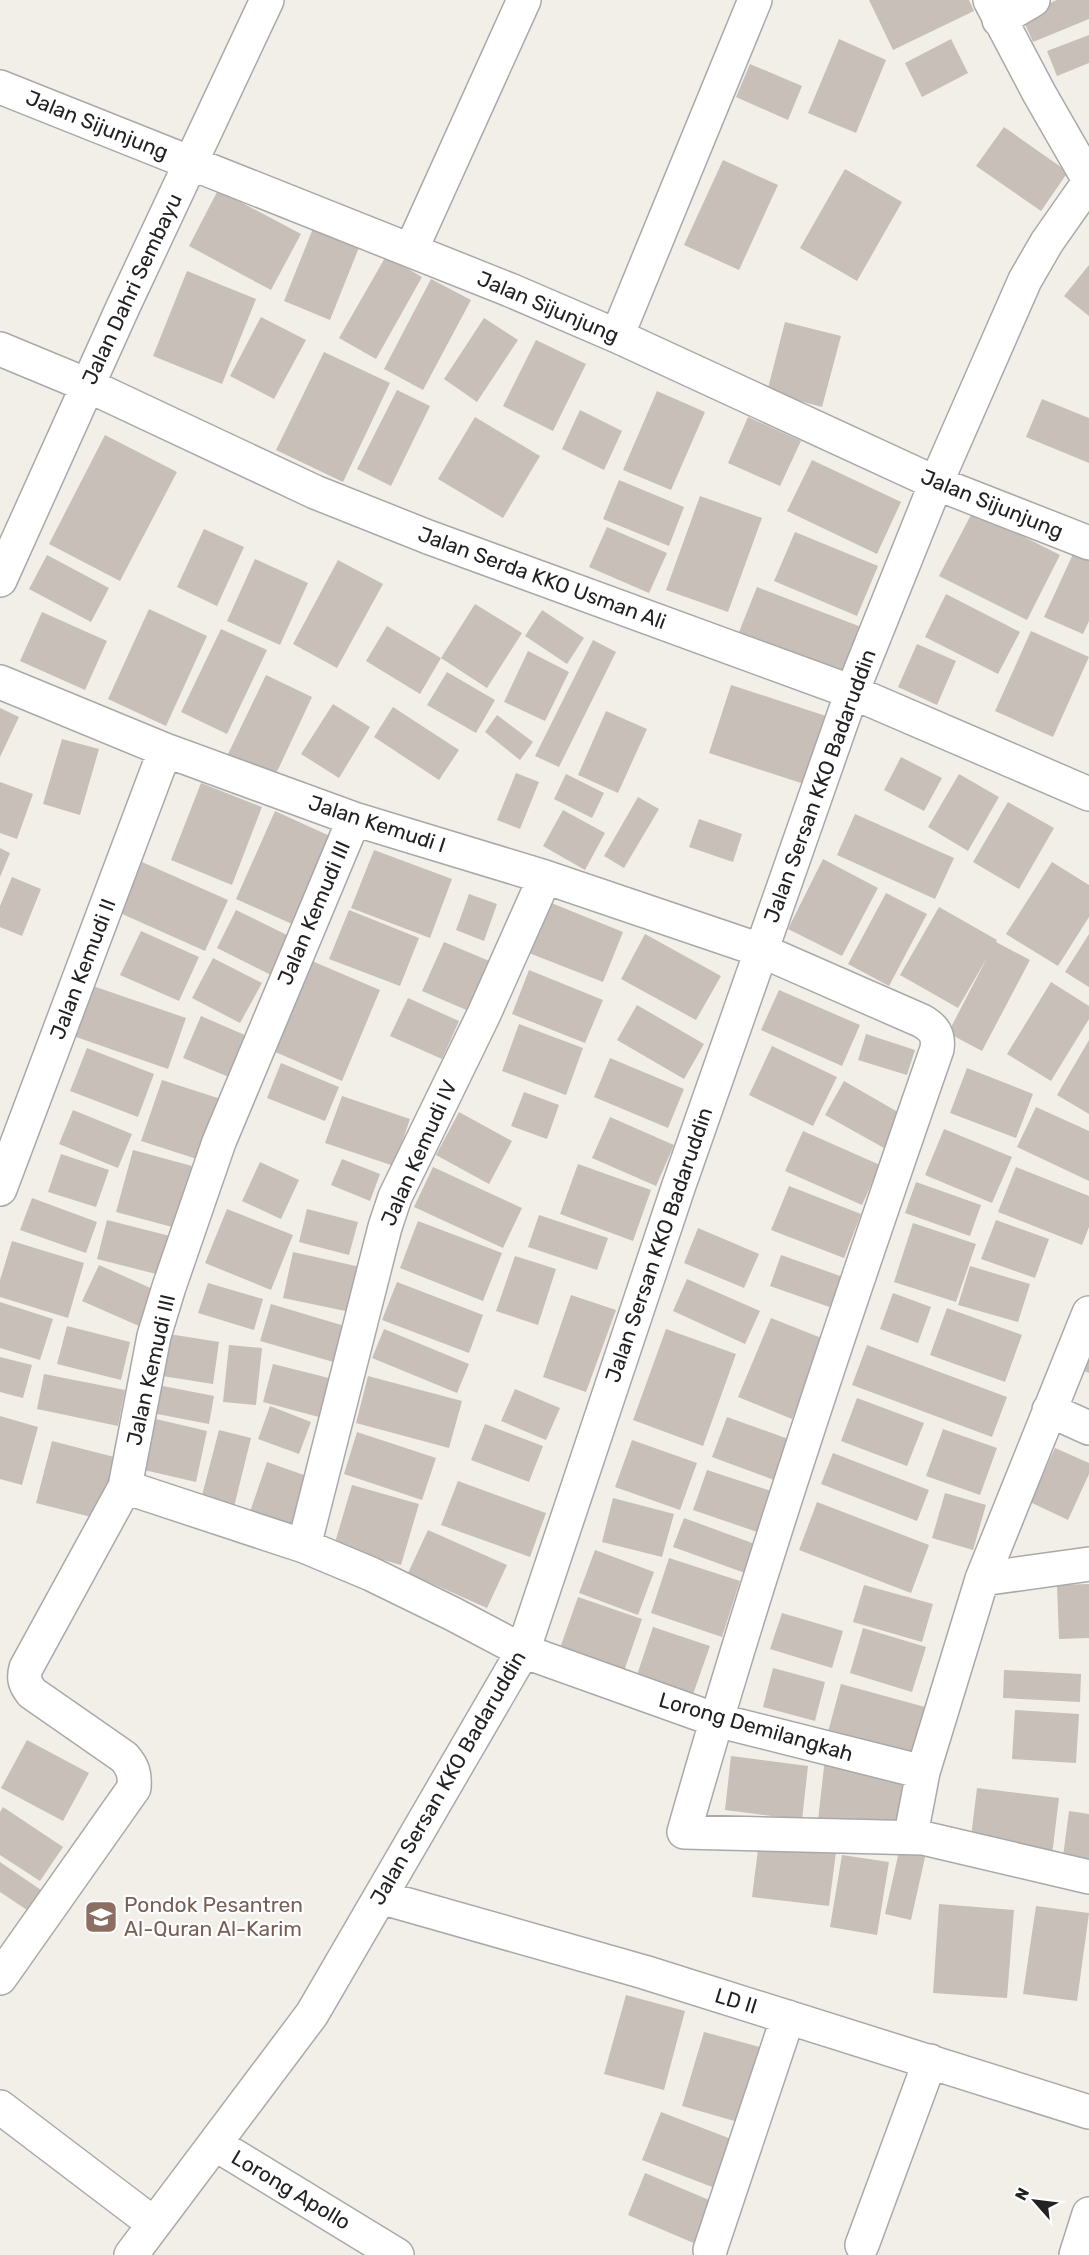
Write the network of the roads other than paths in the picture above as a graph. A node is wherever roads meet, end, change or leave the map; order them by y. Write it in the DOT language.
graph roads {
  1 [pos="267,0"];
  2 [pos="524,0"];
  3 [pos="754,0"];
  4 [pos="1033,0"];
  5 [pos="995,10"];
  6 [pos="0,87"];
  7 [pos="192,162"];
  8 [pos="1089,181"];
  9 [pos="411,250"];
  10 [pos="617,336"];
  11 [pos="0,349"];
  12 [pos="87,385"];
  13 [pos="936,483"];
  14 [pos="1089,543"];
  15 [pos="0,580"];
  16 [pos="0,682"];
  17 [pos="852,692"];
  18 [pos="165,750"];
  19 [pos="1089,794"];
  20 [pos="354,819"];
  21 [pos="545,877"];
  22 [pos="760,950"];
  23 [pos="0,1189"];
  24 [pos="1089,1313"];
  25 [pos="1049,1410"];
  26 [pos="1089,1428"];
  27 [pos="125,1487"];
  28 [pos="304,1546"];
  29 [pos="1089,1564"];
  30 [pos="982,1579"];
  31 [pos="523,1651"];
  32 [pos="716,1720"];
  33 [pos="923,1773"];
  34 [pos="922,1838"];
  35 [pos="1089,1877"];
  36 [pos="380,1897"];
  37 [pos="0,1978"];
  38 [pos="788,2017"];
  39 [pos="930,2061"];
  40 [pos="0,2106"];
  41 [pos="1089,2112"];
  42 [pos="215,2144"];
  43 [pos="1089,2214"];
  44 [pos="154,2224"];
  45 [pos="862,2245"];
  46 [pos="710,2250"];
  47 [pos="131,2255"];
  48 [pos="396,2255"];
  49 [pos="1076,2255"];
  1 -- 7 [label="street, Jalan Dahri Sembayu"];
  2 -- 9 [label="street"];
  3 -- 10 [label="street"];
  4 -- 5 [label="street"];
  5 -- 8 [label="street"];
  6 -- 7 [label="street, Jalan Sijunjung"];
  7 -- 9 [label="street, Jalan Sijunjung"];
  7 -- 12 [label="street, Jalan Dahri Sembayu"];
  8 -- 13 [label="street, Jalan Sersan KKO Badaruddin"];
  9 -- 10 [label="street, Jalan Sijunjung"];
  10 -- 13 [label="street, Jalan Sijunjung"];
  11 -- 12 [label="street, Jalan Serda KKO Usman Ali"];
  12 -- 15 [label="street, Jalan Dahri Sembayu"];
  12 -- 17 [label="street, Jalan Serda KKO Usman Ali"];
  13 -- 14 [label="street, Jalan Sijunjung"];
  13 -- 17 [label="street, Jalan Sersan KKO Badaruddin"];
  16 -- 18 [label="street, Jalan Kemudi I"];
  17 -- 19 [label="street, Jalan Serda KKO Usman Ali"];
  17 -- 22 [label="street, Jalan Sersan KKO Badaruddin"];
  18 -- 20 [label="street, Jalan Kemudi I"];
  18 -- 23 [label="street, Jalan Kemudi II"];
  20 -- 21 [label="street, Jalan Kemudi I"];
  20 -- 27 [label="street, Jalan Kemudi III"];
  21 -- 22 [label="street, Jalan Kemudi I"];
  21 -- 28 [label="street, Jalan Kemudi IV"];
  22 -- 31 [label="street, Jalan Sersan KKO Badaruddin"];
  22 -- 32 [label="street, Jalan Kemudi I"];
  24 -- 25 [label="street"];
  25 -- 26 [label="street"];
  25 -- 30 [label="street"];
  27 -- 28 [label="street"];
  27 -- 37 [label="street, Jalan Kemudi III"];
  28 -- 31 [label="street"];
  29 -- 30 [label="street"];
  30 -- 33 [label="street"];
  31 -- 32 [label="street, Lorong Demilangkah"];
  31 -- 36 [label="street, Jalan Sersan KKO Badaruddin"];
  32 -- 33 [label="street, Lorong Demilangkah"];
  32 -- 34 [label="street, Jalan Kemudi I"];
  33 -- 34 [label="street"];
  34 -- 35 [label="street"];
  36 -- 38 [label="street, LD II"];
  36 -- 42 [label="street, Jalan Sersan KKO Badaruddin"];
  38 -- 39 [label="street, LD II"];
  38 -- 46 [label="street"];
  39 -- 41 [label="street, LD II"];
  39 -- 45 [label="street"];
  40 -- 44 [label="street"];
  42 -- 44 [label="street, Jalan Sersan KKO Badaruddin"];
  42 -- 48 [label="street, Lorong Apollo"];
  43 -- 49 [label="street"];
  44 -- 47 [label="street, Jalan Sersan KKO Badaruddin"];
}
